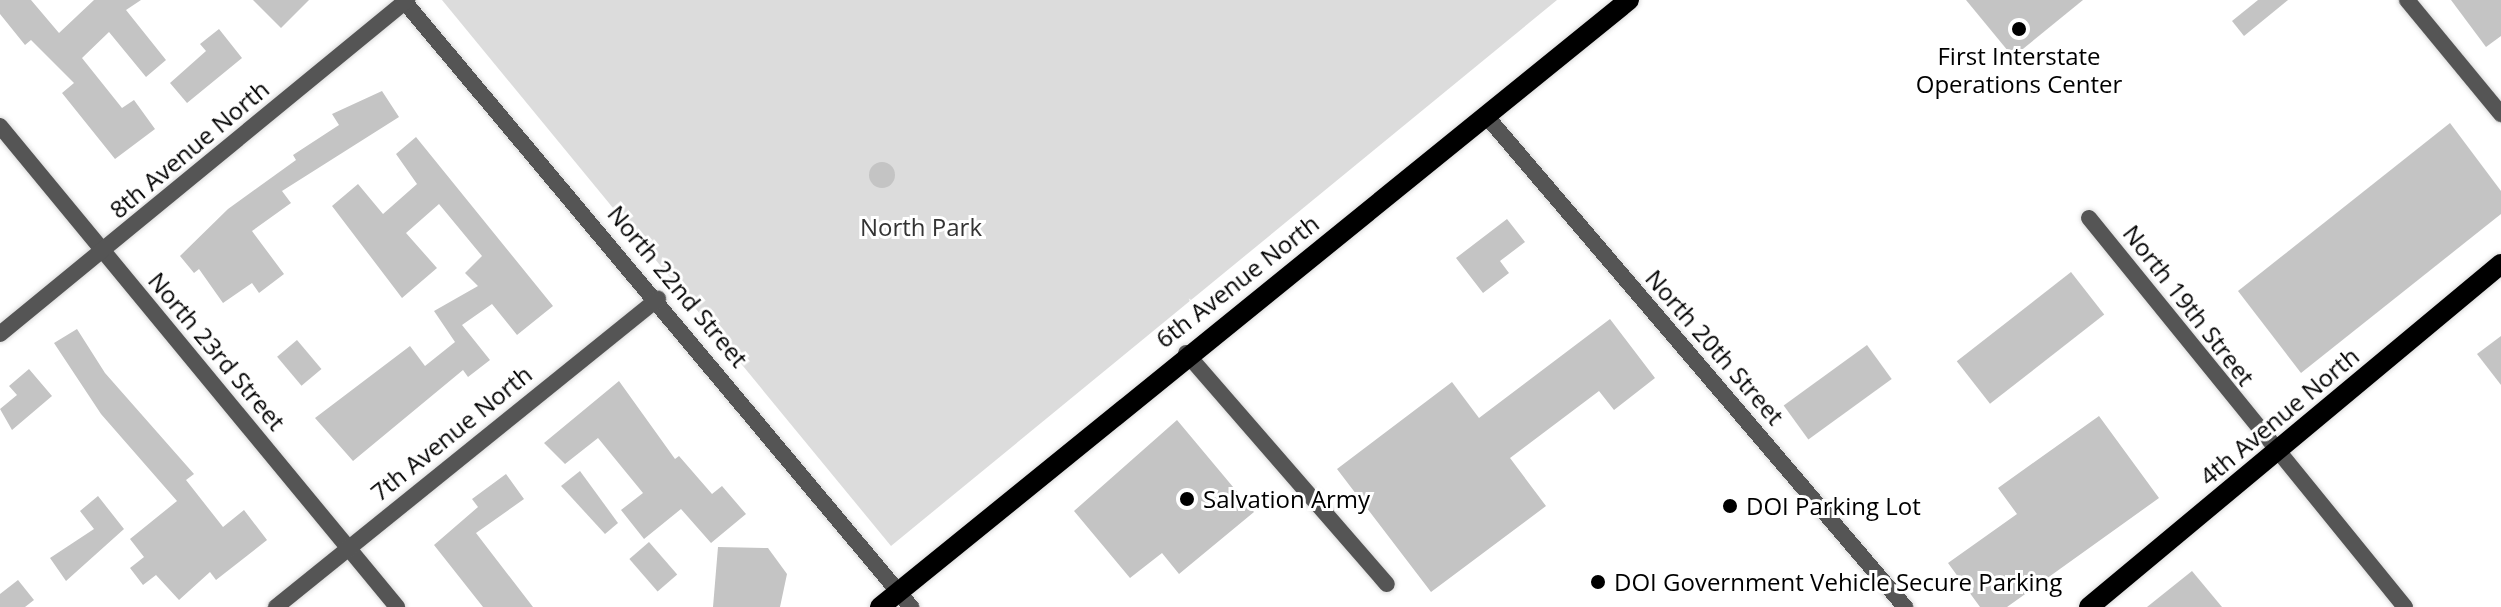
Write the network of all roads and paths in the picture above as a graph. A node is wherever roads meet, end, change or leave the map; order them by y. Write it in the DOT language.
graph roads {
  1 [pos="1629,0"];
  2 [pos="2407,0"];
  3 [pos="405,1"];
  4 [pos="2501,114"];
  5 [pos="1488,118"];
  6 [pos="0,126"];
  7 [pos="2089,218"];
  8 [pos="103,251"];
  9 [pos="2501,264"];
  10 [pos="658,299"];
  11 [pos="0,334"];
  12 [pos="1186,353"];
  13 [pos="2276,453"];
  14 [pos="348,547"];
  15 [pos="1387,584"];
  16 [pos="905,599"];
  17 [pos="276,607"];
  18 [pos="397,607"];
  19 [pos="880,607"];
  20 [pos="1905,607"];
  21 [pos="2089,607"];
  22 [pos="2405,607"];
  1 -- 5 [label="main road, 6th Avenue North"];
  2 -- 4 [label="street"];
  3 -- 8 [label="street, 8th Avenue North"];
  3 -- 10 [label="street, North 22nd Street"];
  5 -- 12 [label="main road, 6th Avenue North"];
  5 -- 20 [label="street, North 20th Street"];
  6 -- 8 [label="street, North 23rd Street"];
  7 -- 13 [label="street, North 19th Street"];
  8 -- 11 [label="street, 8th Avenue North"];
  8 -- 14 [label="street, North 23rd Street"];
  9 -- 13 [label="main road, 4th Avenue North"];
  10 -- 14 [label="street, 7th Avenue North"];
  10 -- 16 [label="street, North 22nd Street"];
  12 -- 15 [label="street"];
  12 -- 16 [label="main road, 6th Avenue North"];
  13 -- 21 [label="main road, 4th Avenue North"];
  13 -- 22 [label="street, North 19th Street"];
  14 -- 17 [label="street, 7th Avenue North"];
  14 -- 18 [label="street, North 23rd Street"];
  16 -- 19 [label="main road, 6th Avenue North"];
}
